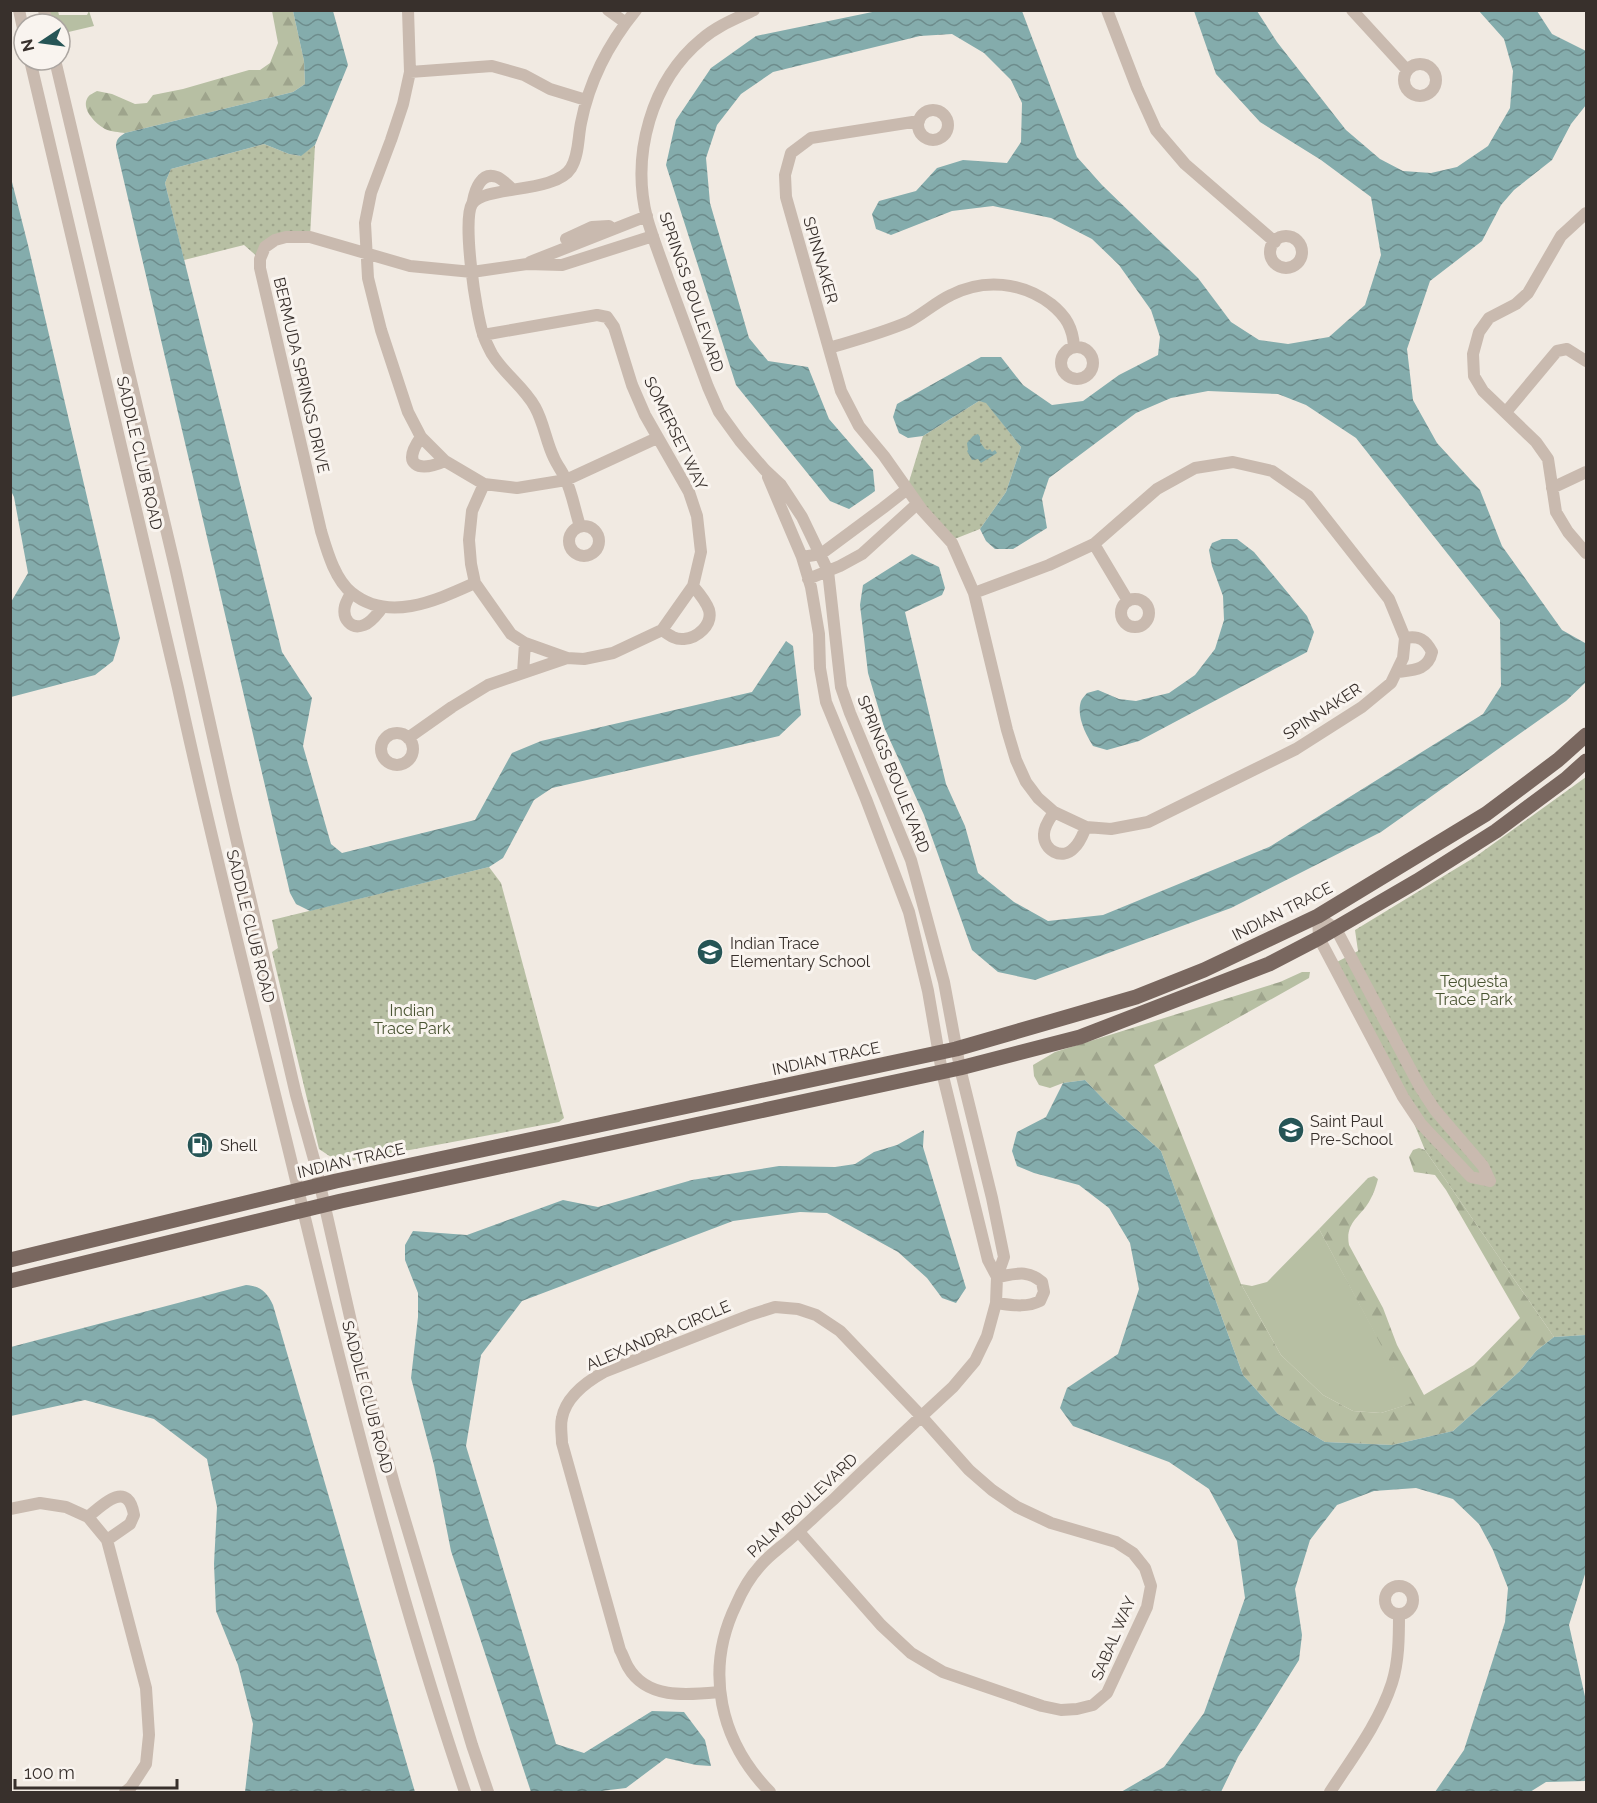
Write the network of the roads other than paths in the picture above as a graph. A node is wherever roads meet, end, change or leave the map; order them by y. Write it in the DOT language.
graph roads {
  1 [pos="408,10"];
  2 [pos="608,10"];
  3 [pos="636,10"];
  4 [pos="753,10"];
  5 [pos="1107,10"];
  6 [pos="1352,10"];
  7 [pos="626,23"];
  8 [pos="1407,70"];
  9 [pos="33,72"];
  10 [pos="58,72"];
  11 [pos="410,72"];
  12 [pos="586,100"];
  13 [pos="919,121"];
  14 [pos="512,189"];
  15 [pos="474,201"];
  16 [pos="1587,213"];
  17 [pos="647,216"];
  18 [pos="653,236"];
  19 [pos="1275,242"];
  20 [pos="366,253"];
  21 [pos="526,264"];
  22 [pos="472,272"];
  23 [pos="483,335"];
  24 [pos="1074,347"];
  25 [pos="829,348"];
  26 [pos="1587,362"];
  27 [pos="1506,412"];
  28 [pos="422,437"];
  29 [pos="657,438"];
  30 [pos="445,461"];
  31 [pos="765,470"];
  32 [pos="1587,472"];
  33 [pos="566,480"];
  34 [pos="484,484"];
  35 [pos="1552,488"];
  36 [pos="906,490"];
  37 [pos="919,507"];
  38 [pos="579,526"];
  39 [pos="1094,544"];
  40 [pos="1587,553"];
  41 [pos="821,554"];
  42 [pos="802,557"];
  43 [pos="828,571"];
  44 [pos="808,579"];
  45 [pos="475,583"];
  46 [pos="693,585"];
  47 [pos="351,593"];
  48 [pos="974,593"];
  49 [pos="1128,601"];
  50 [pos="382,608"];
  51 [pos="662,630"];
  52 [pos="1405,638"];
  53 [pos="525,643"];
  54 [pos="567,658"];
  55 [pos="1398,672"];
  56 [pos="523,673"];
  57 [pos="1587,735"];
  58 [pos="408,738"];
  59 [pos="1587,761"];
  60 [pos="1054,812"];
  61 [pos="1086,827"];
  62 [pos="1318,916"];
  63 [pos="1336,929"];
  64 [pos="1319,939"];
  65 [pos="956,1049"];
  66 [pos="938,1054"];
  67 [pos="960,1068"];
  68 [pos="942,1072"];
  69 [pos="320,1185"];
  70 [pos="298,1190"];
  71 [pos="992,1198"];
  72 [pos="975,1202"];
  73 [pos="325,1205"];
  74 [pos="302,1211"];
  75 [pos="10,1260"];
  76 [pos="997,1277"];
  77 [pos="10,1281"];
  78 [pos="996,1303"];
  79 [pos="921,1416"];
  80 [pos="10,1509"];
  81 [pos="88,1516"];
  82 [pos="799,1532"];
  83 [pos="107,1540"];
  84 [pos="1399,1614"];
  85 [pos="720,1692"];
  86 [pos="125,1792"];
  87 [pos="465,1792"];
  88 [pos="489,1792"];
  89 [pos="770,1792"];
  90 [pos="1330,1792"];
  1 -- 11 [label="street"];
  2 -- 7 [label="street"];
  3 -- 7 [label="street"];
  4 -- 17 [label="street, SPRINGS BOULEVARD"];
  5 -- 19 [label="street"];
  6 -- 8 [label="street"];
  7 -- 12 [label="street"];
  9 -- 70 [label="street, SADDLE CLUB ROAD"];
  10 -- 69 [label="street, SADDLE CLUB ROAD"];
  11 -- 12 [label="street"];
  11 -- 20 [label="street"];
  12 -- 14 [label="street"];
  13 -- 25 [label="street, SPINNAKER"];
  14 -- 15 [label="street"];
  14 -- 15 [label="street"];
  15 -- 22 [label="street"];
  16 -- 27 [label="street"];
  17 -- 18 [label="street, SPRINGS BOULEVARD"];
  17 -- 21 [label="street, BERMUDA SPRINGS DRIVE"];
  18 -- 21 [label="street, BERMUDA SPRINGS DRIVE"];
  18 -- 31 [label="street, SPRINGS BOULEVARD"];
  20 -- 22 [label="street, BERMUDA SPRINGS DRIVE"];
  20 -- 28 [label="street"];
  20 -- 47 [label="street, BERMUDA SPRINGS DRIVE"];
  21 -- 22 [label="street, BERMUDA SPRINGS DRIVE"];
  22 -- 23 [label="street"];
  23 -- 29 [label="street, SOMERSET WAY"];
  23 -- 33 [label="street"];
  24 -- 25 [label="street"];
  25 -- 36 [label="street, SPINNAKER"];
  26 -- 27 [label="street"];
  27 -- 35 [label="street"];
  28 -- 30 [label="street"];
  28 -- 30 [label="street"];
  29 -- 33 [label="street"];
  29 -- 46 [label="street, SOMERSET WAY"];
  30 -- 34 [label="street"];
  31 -- 41 [label="street, SPRINGS BOULEVARD"];
  31 -- 42 [label="street, SPRINGS BOULEVARD"];
  32 -- 35 [label="street"];
  33 -- 34 [label="street"];
  33 -- 38 [label="street"];
  34 -- 45 [label="street"];
  35 -- 40 [label="street"];
  36 -- 37 [label="street, SPINNAKER"];
  36 -- 41 [label="street"];
  37 -- 43 [label="street"];
  37 -- 48 [label="street, SPINNAKER"];
  39 -- 48 [label="street"];
  39 -- 49 [label="street"];
  39 -- 52 [label="street"];
  41 -- 42 [label="street"];
  41 -- 43 [label="street, SPRINGS BOULEVARD"];
  42 -- 44 [label="street, SPRINGS BOULEVARD"];
  43 -- 44 [label="street"];
  43 -- 65 [label="street, SPRINGS BOULEVARD"];
  44 -- 66 [label="street, SPRINGS BOULEVARD"];
  45 -- 50 [label="street"];
  45 -- 53 [label="street"];
  46 -- 51 [label="street, SOMERSET WAY"];
  46 -- 51 [label="street"];
  47 -- 50 [label="street"];
  47 -- 50 [label="street"];
  48 -- 60 [label="street, SPINNAKER"];
  51 -- 54 [label="street, SOMERSET WAY"];
  52 -- 55 [label="street, SPINNAKER"];
  52 -- 55 [label="street"];
  53 -- 54 [label="street"];
  53 -- 56 [label="street"];
  54 -- 56 [label="street, SOMERSET WAY"];
  55 -- 61 [label="street, SPINNAKER"];
  56 -- 58 [label="street, SOMERSET WAY"];
  57 -- 62 [label="main road, INDIAN TRACE"];
  59 -- 63 [label="main road"];
  60 -- 61 [label="street, SPINNAKER"];
  60 -- 61 [label="street"];
  62 -- 63 [label="street"];
  62 -- 64 [label="street"];
  62 -- 65 [label="main road, INDIAN TRACE"];
  63 -- 64 [label="main road"];
  63 -- 64 [label="street"];
  64 -- 67 [label="main road"];
  65 -- 66 [label="main road, INDIAN TRACE"];
  65 -- 67 [label="street, SPRINGS BOULEVARD"];
  66 -- 68 [label="street, SPRINGS BOULEVARD"];
  66 -- 69 [label="main road, INDIAN TRACE"];
  67 -- 68 [label="main road"];
  67 -- 71 [label="street, PALM BOULEVARD"];
  68 -- 72 [label="street, PALM BOULEVARD"];
  68 -- 73 [label="main road"];
  69 -- 70 [label="main road, INDIAN TRACE"];
  69 -- 73 [label="street, SADDLE CLUB ROAD"];
  70 -- 74 [label="street, SADDLE CLUB ROAD"];
  70 -- 75 [label="main road, INDIAN TRACE"];
  71 -- 72 [label="street"];
  71 -- 76 [label="street, PALM BOULEVARD"];
  72 -- 76 [label="street, PALM BOULEVARD"];
  73 -- 74 [label="main road"];
  73 -- 88 [label="street, SADDLE CLUB ROAD"];
  74 -- 77 [label="main road"];
  74 -- 87 [label="street, SADDLE CLUB ROAD"];
  76 -- 78 [label="street, PALM BOULEVARD"];
  76 -- 78 [label="street"];
  78 -- 79 [label="street, PALM BOULEVARD"];
  79 -- 82 [label="street, PALM BOULEVARD"];
  79 -- 82 [label="street, SABAL WAY"];
  79 -- 85 [label="street, ALEXANDRA CIRCLE"];
  80 -- 81 [label="street"];
  81 -- 83 [label="street"];
  81 -- 83 [label="street"];
  82 -- 85 [label="street, PALM BOULEVARD"];
  83 -- 86 [label="street"];
  84 -- 90 [label="street"];
  85 -- 89 [label="street, PALM BOULEVARD"];
}
